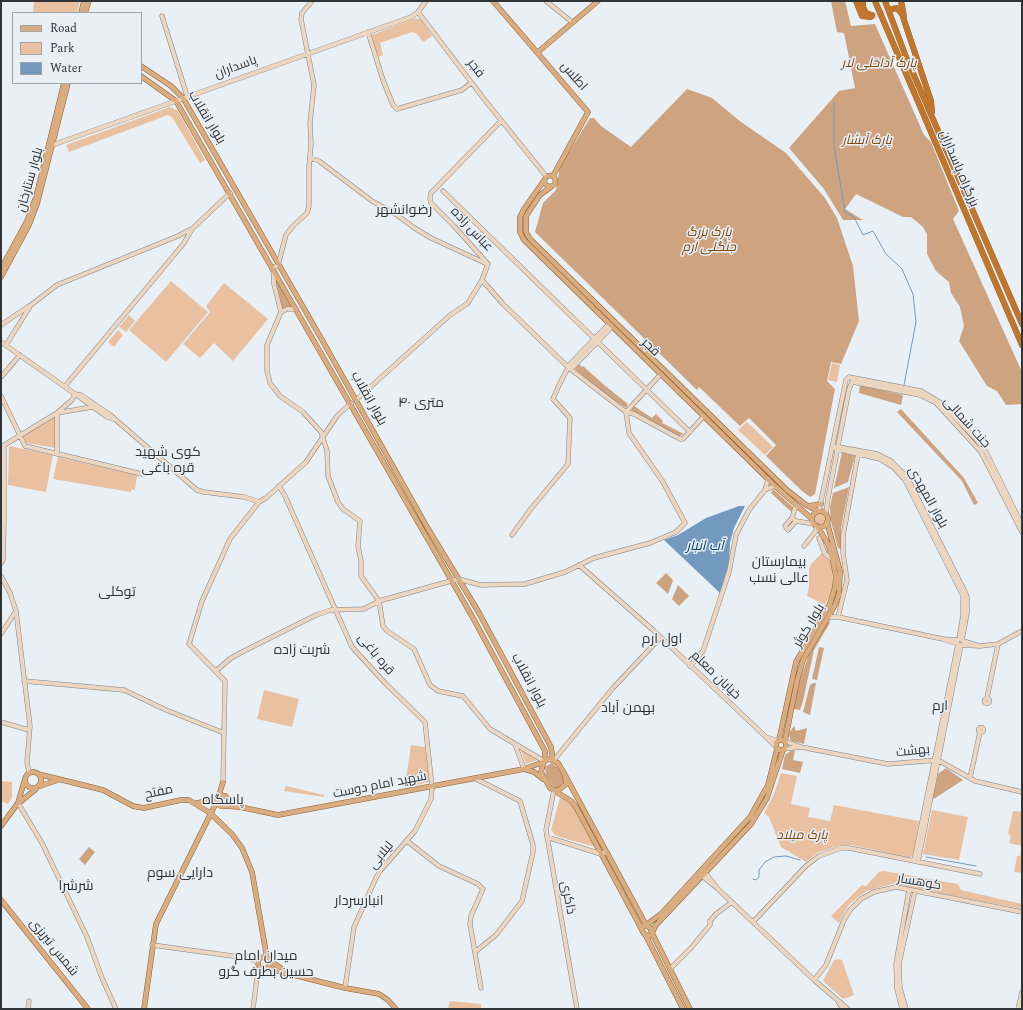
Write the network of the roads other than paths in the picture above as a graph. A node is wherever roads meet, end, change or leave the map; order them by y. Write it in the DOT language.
graph roads {
  1 [pos="84,1"];
  2 [pos="89,1"];
  3 [pos="312,1"];
  4 [pos="426,1"];
  5 [pos="493,1"];
  6 [pos="546,1"];
  7 [pos="598,1"];
  8 [pos="856,1"];
  9 [pos="863,1"];
  10 [pos="875,1"];
  11 [pos="885,1"];
  12 [pos="900,1"];
  13 [pos="81,12"];
  14 [pos="85,12"];
  15 [pos="418,12"];
  16 [pos="162,16"];
  17 [pos="905,20"];
  18 [pos="572,22"];
  19 [pos="368,32"];
  20 [pos="309,52"];
  21 [pos="538,52"];
  22 [pos="142,67"];
  23 [pos="142,77"];
  24 [pos="472,83"];
  25 [pos="64,84"];
  26 [pos="68,84"];
  27 [pos="185,97"];
  28 [pos="176,100"];
  29 [pos="932,116"];
  30 [pos="502,121"];
  31 [pos="51,146"];
  32 [pos="310,158"];
  33 [pos="553,176"];
  34 [pos="546,178"];
  35 [pos="551,186"];
  36 [pos="236,191"];
  37 [pos="443,191"];
  38 [pos="230,193"];
  39 [pos="192,229"];
  40 [pos="488,264"];
  41 [pos="278,265"];
  42 [pos="554,266"];
  43 [pos="273,268"];
  44 [pos="1,269"];
  45 [pos="1,277"];
  46 [pos="482,280"];
  47 [pos="31,305"];
  48 [pos="296,309"];
  49 [pos="281,312"];
  50 [pos="612,323"];
  51 [pos="1022,324"];
  52 [pos="1,325"];
  53 [pos="596,340"];
  54 [pos="1,342"];
  55 [pos="6,345"];
  56 [pos="1022,345"];
  57 [pos="328,351"];
  58 [pos="323,354"];
  59 [pos="20,355"];
  60 [pos="569,368"];
  61 [pos="661,374"];
  62 [pos="1,377"];
  63 [pos="853,380"];
  64 [pos="66,386"];
  65 [pos="647,389"];
  66 [pos="75,394"];
  67 [pos="1,396"];
  68 [pos="353,402"];
  69 [pos="92,407"];
  70 [pos="626,412"];
  71 [pos="57,413"];
  72 [pos="706,414"];
  73 [pos="113,419"];
  74 [pos="690,432"];
  75 [pos="19,435"];
  76 [pos="323,438"];
  77 [pos="3,446"];
  78 [pos="833,447"];
  79 [pos="839,448"];
  80 [pos="57,454"];
  81 [pos="858,454"];
  82 [pos="901,472"];
  83 [pos="142,474"];
  84 [pos="768,479"];
  85 [pos="279,486"];
  86 [pos="775,486"];
  87 [pos="765,490"];
  88 [pos="259,502"];
  89 [pos="820,504"];
  90 [pos="796,505"];
  91 [pos="806,505"];
  92 [pos="818,511"];
  93 [pos="826,514"];
  94 [pos="810,517"];
  95 [pos="794,520"];
  96 [pos="827,522"];
  97 [pos="1020,524"];
  98 [pos="816,525"];
  99 [pos="1022,532"];
  100 [pos="512,535"];
  101 [pos="819,538"];
  102 [pos="824,538"];
  103 [pos="808,541"];
  104 [pos="830,543"];
  105 [pos="804,546"];
  106 [pos="832,559"];
  107 [pos="1,563"];
  108 [pos="579,565"];
  109 [pos="1,576"];
  110 [pos="458,579"];
  111 [pos="452,580"];
  112 [pos="379,601"];
  113 [pos="335,610"];
  114 [pos="16,611"];
  115 [pos="824,614"];
  116 [pos="828,617"];
  117 [pos="838,617"];
  118 [pos="1022,632"];
  119 [pos="1,634"];
  120 [pos="660,638"];
  121 [pos="960,642"];
  122 [pos="998,644"];
  123 [pos="690,666"];
  124 [pos="216,671"];
  125 [pos="24,681"];
  126 [pos="987,698"];
  127 [pos="1,722"];
  128 [pos="29,730"];
  129 [pos="784,731"];
  130 [pos="980,732"];
  131 [pos="224,733"];
  132 [pos="766,738"];
  133 [pos="779,741"];
  134 [pos="785,741"];
  135 [pos="515,744"];
  136 [pos="801,747"];
  137 [pos="777,749"];
  138 [pos="784,750"];
  139 [pos="936,759"];
  140 [pos="554,760"];
  141 [pos="544,761"];
  142 [pos="524,769"];
  143 [pos="775,770"];
  144 [pos="29,773"];
  145 [pos="38,774"];
  146 [pos="566,775"];
  147 [pos="970,778"];
  148 [pos="60,779"];
  149 [pos="476,779"];
  150 [pos="544,779"];
  151 [pos="25,780"];
  152 [pos="223,782"];
  153 [pos="38,787"];
  154 [pos="432,787"];
  155 [pos="554,791"];
  156 [pos="1022,792"];
  157 [pos="227,798"];
  158 [pos="218,799"];
  159 [pos="18,803"];
  160 [pos="197,803"];
  161 [pos="224,806"];
  162 [pos="240,807"];
  163 [pos="210,813"];
  164 [pos="1,826"];
  165 [pos="547,837"];
  166 [pos="407,841"];
  167 [pos="607,852"];
  168 [pos="601,854"];
  169 [pos="916,861"];
  170 [pos="703,873"];
  171 [pos="980,874"];
  172 [pos="912,893"];
  173 [pos="1,900"];
  174 [pos="732,902"];
  175 [pos="671,907"];
  176 [pos="1022,912"];
  177 [pos="640,914"];
  178 [pos="634,917"];
  179 [pos="753,922"];
  180 [pos="646,925"];
  181 [pos="641,928"];
  182 [pos="652,932"];
  183 [pos="646,936"];
  184 [pos="264,944"];
  185 [pos="152,945"];
  186 [pos="475,952"];
  187 [pos="261,957"];
  188 [pos="268,959"];
  189 [pos="258,962"];
  190 [pos="263,968"];
  191 [pos="670,969"];
  192 [pos="290,974"];
  193 [pos="814,980"];
  194 [pos="345,988"];
  195 [pos="481,988"];
  196 [pos="899,992"];
  197 [pos="1022,992"];
  198 [pos="29,1001"];
  199 [pos="839,1002"];
  200 [pos="1022,1006"];
  201 [pos="28,1009"];
  202 [pos="88,1009"];
  203 [pos="116,1009"];
  204 [pos="144,1009"];
  205 [pos="253,1009"];
  206 [pos="396,1009"];
  207 [pos="577,1009"];
  208 [pos="683,1009"];
  209 [pos="690,1009"];
  210 [pos="843,1009"];
  211 [pos="848,1009"];
  212 [pos="902,1009"];
  213 [pos="906,1009"];
  214 [pos="1018,1009"];
  215 [pos="1021,1009"];
  1 -- 13 [label="main road"];
  2 -- 14 [label="main road"];
  3 -- 20 [label="street"];
  4 -- 15 [label="street, پاسداران"];
  5 -- 21 [label="main road, اطلس"];
  6 -- 18 [label="street"];
  7 -- 18 [label="main road"];
  8 -- 9 [label="highway"];
  10 -- 56 [label="highway, بزرگراه پاسداران"];
  11 -- 29 [label="highway, بزرگراه پاسداران"];
  12 -- 17 [label="highway"];
  12 -- 17 [label="highway"];
  15 -- 19 [label="street, پاسداران"];
  15 -- 24 [label="street, فجر"];
  16 -- 27 [label="street"];
  17 -- 29 [label="highway"];
  18 -- 21 [label="main road"];
  19 -- 20 [label="street, پاسداران"];
  19 -- 24 [label="street"];
  20 -- 27 [label="street, پاسداران"];
  20 -- 32 [label="street"];
  21 -- 33 [label="main road, اطلس"];
  22 -- 27 [label="main road, بلوار انقلاب"];
  23 -- 28 [label="main road, بلوار انقلاب"];
  24 -- 30 [label="street, فجر"];
  25 -- 31 [label="main road, بلوار ستارخان"];
  26 -- 31 [label="main road, بلوار ستارخان"];
  27 -- 28 [label="street, پاسداران"];
  27 -- 36 [label="main road, بلوار انقلاب"];
  28 -- 31 [label="street, پاسداران"];
  28 -- 38 [label="main road, بلوار انقلاب"];
  29 -- 51 [label="highway, بزرگراه پاسداران"];
  30 -- 34 [label="street, فجر"];
  30 -- 40 [label="street, عباس زاده"];
  31 -- 44 [label="main road, بلوار ستارخان"];
  31 -- 45 [label="main road, بلوار ستارخان"];
  32 -- 40 [label="street"];
  32 -- 41 [label="street"];
  33 -- 34 [label="main road"];
  33 -- 35 [label="main road"];
  34 -- 35 [label="main road"];
  34 -- 42 [label="main road, فجر"];
  35 -- 42 [label="main road, فجر"];
  36 -- 38 [label="main road"];
  36 -- 41 [label="main road, بلوار انقلاب"];
  37 -- 53 [label="street"];
  38 -- 39 [label="street"];
  38 -- 43 [label="main road, بلوار انقلاب"];
  39 -- 47 [label="street"];
  39 -- 64 [label="street"];
  40 -- 46 [label="street, عباس زاده"];
  41 -- 43 [label="street"];
  41 -- 57 [label="main road, بلوار انقلاب"];
  42 -- 50 [label="main road, فجر"];
  43 -- 48 [label="main road, بلوار انقلاب"];
  43 -- 49 [label="street"];
  46 -- 60 [label="street"];
  46 -- 68 [label="street, عباس زاده"];
  47 -- 52 [label="street"];
  47 -- 55 [label="street"];
  48 -- 49 [label="street"];
  48 -- 58 [label="main road, بلوار انقلاب"];
  49 -- 76 [label="street"];
  50 -- 53 [label="street"];
  50 -- 61 [label="main road, فجر"];
  50 -- 72 [label="main road, فجر"];
  53 -- 60 [label="street"];
  53 -- 65 [label="street"];
  54 -- 55 [label="street"];
  55 -- 59 [label="street"];
  57 -- 58 [label="main road"];
  57 -- 68 [label="main road, بلوار انقلاب"];
  58 -- 68 [label="main road, بلوار انقلاب"];
  59 -- 62 [label="street"];
  59 -- 64 [label="street"];
  60 -- 70 [label="street"];
  60 -- 100 [label="street"];
  61 -- 65 [label="street"];
  61 -- 72 [label="main road, فجر"];
  63 -- 78 [label="street"];
  63 -- 79 [label="street"];
  63 -- 97 [label="street, جنت شمالی"];
  64 -- 66 [label="street"];
  65 -- 70 [label="street"];
  65 -- 74 [label="street"];
  66 -- 69 [label="street"];
  66 -- 71 [label="street"];
  66 -- 73 [label="street"];
  67 -- 75 [label="street"];
  68 -- 76 [label="street, عباس زاده"];
  68 -- 110 [label="main road, بلوار انقلاب"];
  68 -- 111 [label="main road, بلوار انقلاب"];
  69 -- 71 [label="street"];
  69 -- 73 [label="street"];
  70 -- 74 [label="street"];
  70 -- 108 [label="street"];
  71 -- 75 [label="street"];
  71 -- 80 [label="street"];
  72 -- 74 [label="street"];
  72 -- 84 [label="main road, فجر"];
  72 -- 91 [label="main road, فجر"];
  73 -- 88 [label="street"];
  75 -- 77 [label="street"];
  75 -- 80 [label="street"];
  76 -- 85 [label="street, عباس زاده"];
  76 -- 112 [label="street"];
  77 -- 107 [label="street"];
  78 -- 79 [label="street, بلوار المهدی"];
  78 -- 89 [label="street"];
  79 -- 81 [label="street, بلوار المهدی"];
  79 -- 82 [label="street, بلوار المهدی"];
  79 -- 93 [label="street"];
  80 -- 83 [label="street"];
  81 -- 82 [label="street, بلوار المهدی"];
  81 -- 117 [label="street"];
  82 -- 121 [label="street, بلوار المهدی"];
  84 -- 86 [label="main road, فجر"];
  84 -- 87 [label="street"];
  85 -- 88 [label="street, عباس زاده"];
  85 -- 113 [label="street, قره باغی"];
  86 -- 87 [label="street"];
  86 -- 90 [label="main road, فجر"];
  87 -- 123 [label="street"];
  88 -- 124 [label="street, عباس زاده"];
  89 -- 91 [label="main road"];
  89 -- 92 [label="street"];
  90 -- 94 [label="main road, فجر"];
  90 -- 95 [label="street"];
  91 -- 92 [label="main road, فجر"];
  92 -- 93 [label="main road"];
  92 -- 94 [label="main road"];
  93 -- 96 [label="main road"];
  94 -- 95 [label="street"];
  94 -- 98 [label="main road"];
  95 -- 98 [label="street"];
  96 -- 98 [label="main road"];
  96 -- 104 [label="main road, بلوار کوثر"];
  97 -- 99 [label="street, جنت شمالی"];
  98 -- 102 [label="main road, بلوار کوثر"];
  98 -- 103 [label="street"];
  101 -- 102 [label="street"];
  101 -- 103 [label="street"];
  101 -- 106 [label="street"];
  102 -- 104 [label="main road, بلوار کوثر"];
  103 -- 105 [label="street"];
  104 -- 106 [label="main road, بلوار کوثر"];
  104 -- 116 [label="main road, بلوار کوثر"];
  106 -- 115 [label="main road, بلوار کوثر"];
  108 -- 110 [label="street"];
  108 -- 120 [label="street, خیابان معلم"];
  109 -- 114 [label="street"];
  110 -- 111 [label="street"];
  110 -- 140 [label="main road, بلوار انقلاب"];
  111 -- 112 [label="street"];
  111 -- 141 [label="main road, بلوار انقلاب"];
  112 -- 113 [label="street"];
  112 -- 135 [label="street"];
  113 -- 124 [label="street"];
  113 -- 154 [label="street, قره باغی"];
  114 -- 119 [label="street"];
  114 -- 125 [label="street"];
  115 -- 116 [label="main road"];
  115 -- 129 [label="main road, بلوار کوثر"];
  116 -- 117 [label="street"];
  116 -- 129 [label="main road, بلوار کوثر"];
  117 -- 121 [label="street"];
  118 -- 122 [label="street"];
  120 -- 123 [label="street, خیابان معلم"];
  120 -- 140 [label="street"];
  121 -- 122 [label="street"];
  121 -- 139 [label="street, بلوار المهدی"];
  122 -- 126 [label="street"];
  123 -- 132 [label="street, خیابان معلم"];
  124 -- 131 [label="street"];
  125 -- 128 [label="street"];
  125 -- 131 [label="street"];
  127 -- 128 [label="street"];
  128 -- 144 [label="street"];
  129 -- 133 [label="main road, بلوار کوثر"];
  129 -- 134 [label="main road, بلوار کوثر"];
  130 -- 147 [label="street"];
  131 -- 152 [label="street"];
  132 -- 133 [label="street"];
  132 -- 137 [label="street, خیابان معلم"];
  133 -- 134 [label="main road"];
  133 -- 137 [label="main road, بلوار کوثر"];
  134 -- 136 [label="street"];
  134 -- 138 [label="main road, بلوار کوثر"];
  135 -- 141 [label="street"];
  135 -- 142 [label="street"];
  136 -- 138 [label="street"];
  136 -- 139 [label="street, بهشت"];
  137 -- 138 [label="main road"];
  137 -- 143 [label="main road"];
  138 -- 143 [label="main road"];
  139 -- 147 [label="street, بهشت"];
  139 -- 169 [label="street, بلوار المهدی"];
  140 -- 141 [label="main road, شهید امام دوست"];
  140 -- 146 [label="main road"];
  141 -- 142 [label="main road, شهید امام دوست"];
  141 -- 150 [label="main road, بلوار انقلاب"];
  142 -- 149 [label="main road, شهید امام دوست"];
  142 -- 150 [label="main road"];
  143 -- 170 [label="main road"];
  144 -- 145 [label="main road"];
  144 -- 151 [label="main road"];
  145 -- 148 [label="main road, مفتح"];
  145 -- 153 [label="main road"];
  146 -- 155 [label="main road"];
  146 -- 167 [label="main road"];
  147 -- 156 [label="street, بهشت"];
  148 -- 153 [label="main road"];
  148 -- 160 [label="main road, مفتح"];
  149 -- 154 [label="main road, شهید امام دوست"];
  149 -- 186 [label="street"];
  150 -- 155 [label="main road"];
  151 -- 153 [label="main road"];
  151 -- 159 [label="main road"];
  152 -- 157 [label="main road"];
  152 -- 158 [label="main road"];
  153 -- 159 [label="main road"];
  154 -- 162 [label="main road, شهید امام دوست"];
  154 -- 166 [label="street, لیلابی"];
  155 -- 165 [label="street, ذاکری"];
  155 -- 168 [label="main road"];
  157 -- 158 [label="main road"];
  157 -- 161 [label="main road"];
  157 -- 162 [label="main road"];
  158 -- 160 [label="main road"];
  158 -- 161 [label="main road"];
  158 -- 163 [label="main road"];
  159 -- 164 [label="main road"];
  159 -- 203 [label="street"];
  160 -- 163 [label="main road"];
  161 -- 162 [label="main road"];
  161 -- 163 [label="main road"];
  163 -- 184 [label="main road"];
  163 -- 185 [label="main road"];
  165 -- 168 [label="street"];
  165 -- 207 [label="street, ذاکری"];
  166 -- 186 [label="street"];
  166 -- 194 [label="street, لیلابی"];
  167 -- 168 [label="street"];
  167 -- 177 [label="main road"];
  168 -- 178 [label="main road"];
  169 -- 171 [label="street"];
  169 -- 179 [label="street"];
  170 -- 174 [label="street"];
  170 -- 175 [label="main road"];
  172 -- 176 [label="street, کوهسار"];
  172 -- 193 [label="street, کوهسار"];
  172 -- 196 [label="street"];
  173 -- 202 [label="main road, شمس تبریزی"];
  174 -- 179 [label="street"];
  174 -- 191 [label="street"];
  175 -- 180 [label="main road"];
  175 -- 182 [label="main road"];
  177 -- 178 [label="main road"];
  177 -- 180 [label="main road"];
  178 -- 181 [label="main road"];
  179 -- 193 [label="street"];
  180 -- 181 [label="main road"];
  180 -- 182 [label="main road"];
  181 -- 183 [label="main road"];
  182 -- 183 [label="main road"];
  182 -- 191 [label="main road"];
  183 -- 208 [label="main road"];
  184 -- 187 [label="main road"];
  184 -- 188 [label="main road"];
  185 -- 189 [label="street"];
  185 -- 204 [label="main road"];
  186 -- 195 [label="street"];
  187 -- 188 [label="main road"];
  187 -- 189 [label="main road"];
  188 -- 190 [label="main road"];
  188 -- 192 [label="main road"];
  189 -- 190 [label="main road"];
  190 -- 192 [label="main road"];
  190 -- 205 [label="street"];
  191 -- 209 [label="main road"];
  192 -- 194 [label="main road"];
  193 -- 199 [label="street"];
  194 -- 206 [label="main road"];
  196 -- 212 [label="street"];
  196 -- 213 [label="street"];
  197 -- 214 [label="street"];
  198 -- 201 [label="street"];
  199 -- 210 [label="street"];
  199 -- 211 [label="street"];
  200 -- 215 [label="street"];
}
